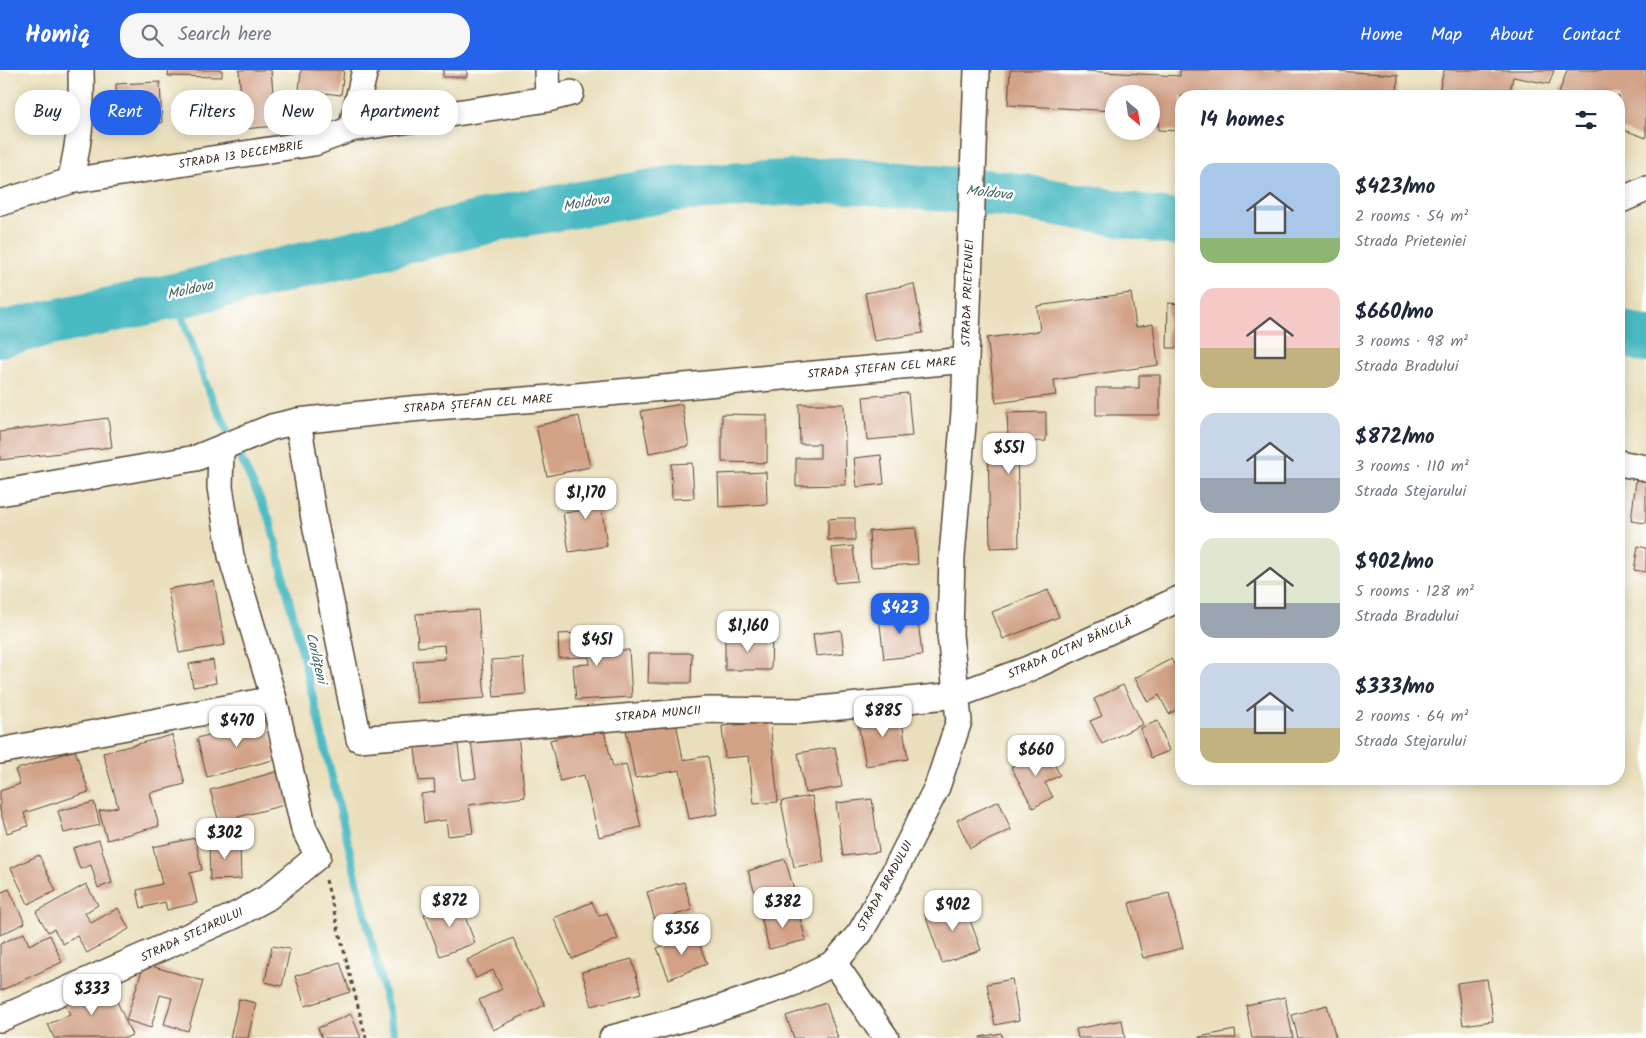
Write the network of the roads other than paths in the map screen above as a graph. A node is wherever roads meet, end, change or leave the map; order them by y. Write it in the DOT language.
graph roads {
  1 [pos="81,70"];
  2 [pos="365,70"];
  3 [pos="547,70"];
  4 [pos="977,70"];
  5 [pos="360,90"];
  6 [pos="458,112"];
  7 [pos="342,132"];
  8 [pos="70,181"];
  9 [pos="1646,189"];
  10 [pos="1625,199"];
  11 [pos="0,203"];
  12 [pos="966,360"];
  13 [pos="298,421"];
  14 [pos="221,448"];
  15 [pos="1625,464"];
  16 [pos="1646,468"];
  17 [pos="0,494"];
  18 [pos="1175,601"];
  19 [pos="957,695"];
  20 [pos="274,699"];
  21 [pos="0,751"];
  22 [pos="834,963"];
  23 [pos="0,1019"];
  24 [pos="612,1038"];
  25 [pos="886,1038"];
  1 -- 8 [label="street"];
  2 -- 5 [label="street"];
  3 -- 6 [label="street, STRADA 13 DECEMBRIE"];
  4 -- 12 [label="street, STRADA PRIETENIEI"];
  7 -- 8 [label="street, STRADA 13 DECEMBRIE"];
  8 -- 11 [label="street, STRADA 13 DECEMBRIE"];
  9 -- 10 [label="street"];
  12 -- 13 [label="street, STRADA ȘTEFAN CEL MARE"];
  12 -- 19 [label="street, STRADA PRIETENIEI"];
  13 -- 14 [label="street, STRADA ȘTEFAN CEL MARE"];
  13 -- 19 [label="street, STRADA MUNCII"];
  14 -- 17 [label="street, STRADA ȘTEFAN CEL MARE"];
  14 -- 20 [label="street"];
  15 -- 16 [label="street"];
  18 -- 19 [label="street, STRADA OCTAV BĂNCILĂ"];
  19 -- 22 [label="street, STRADA BRADULUI"];
  20 -- 21 [label="street"];
  20 -- 23 [label="street, STRADA STEJARULUI"];
  22 -- 24 [label="street, STRADA BRADULUI"];
  22 -- 25 [label="street"];
}
